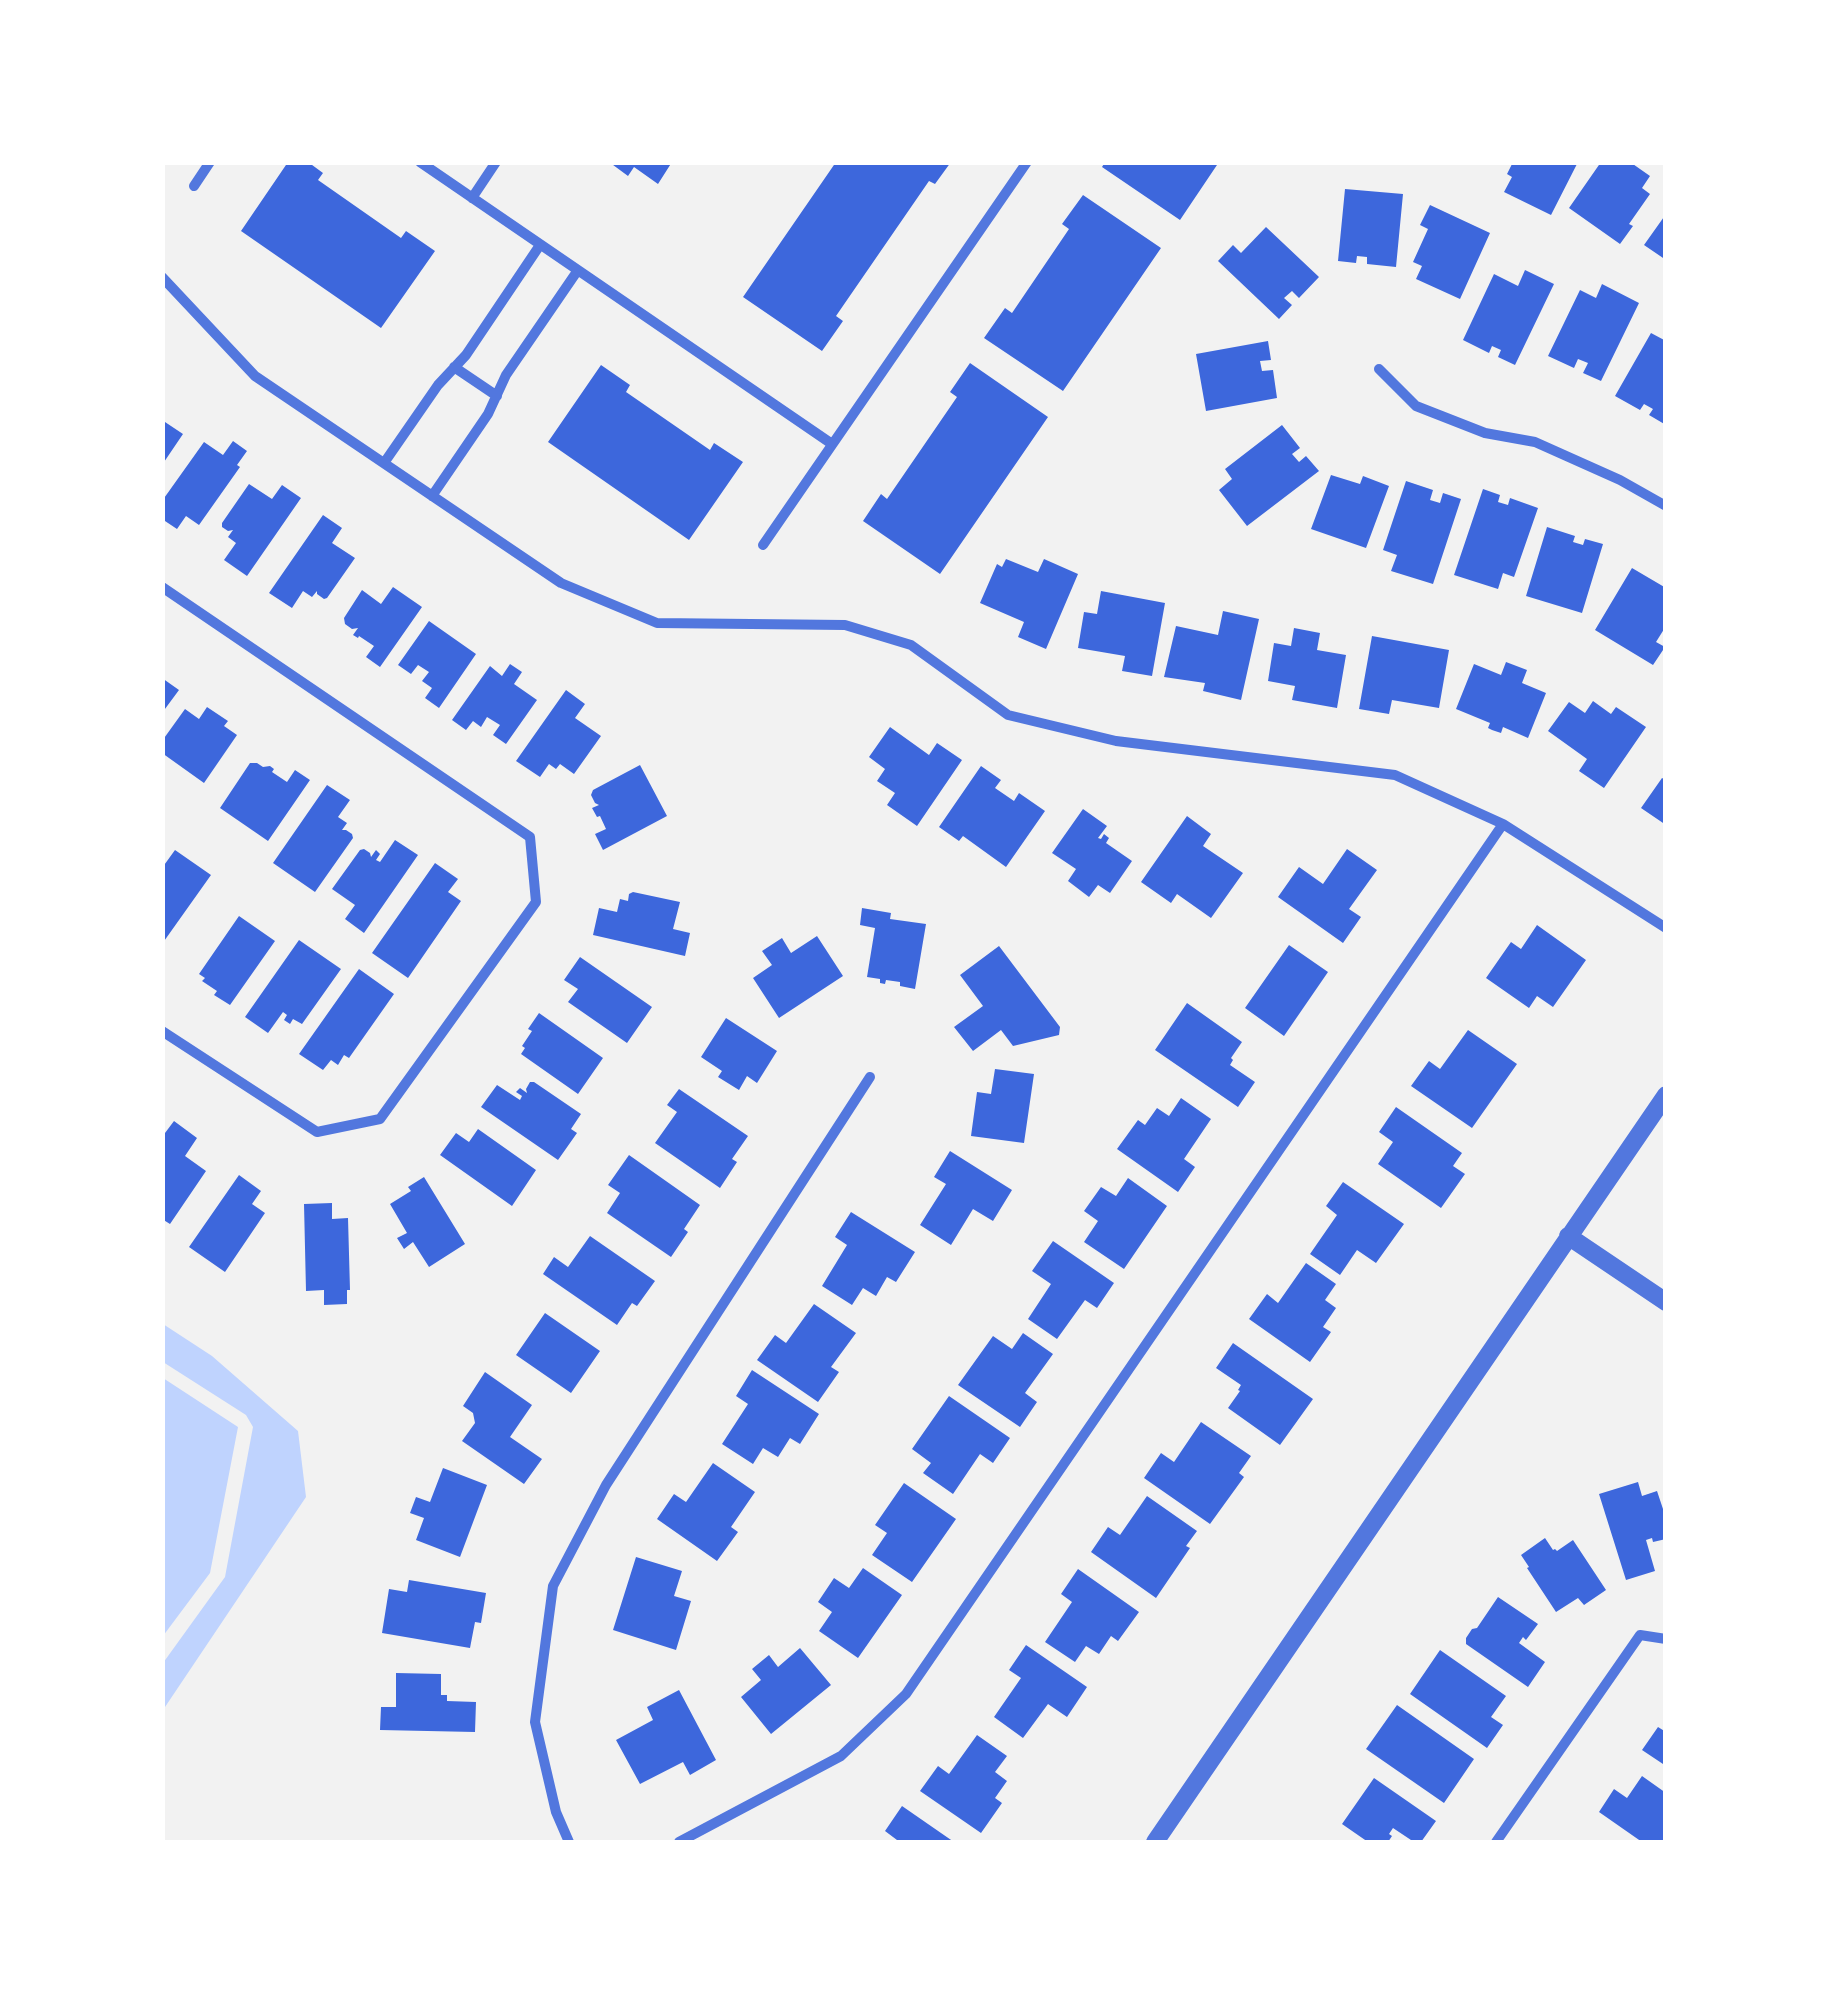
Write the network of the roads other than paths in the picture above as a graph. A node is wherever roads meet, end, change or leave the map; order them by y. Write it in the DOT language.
graph roads {
  1 [pos="210,162"];
  2 [pos="420,162"];
  3 [pos="496,162"];
  4 [pos="1027,162"];
  5 [pos="194,186"];
  6 [pos="472,198"];
  7 [pos="540,245"];
  8 [pos="578,270"];
  9 [pos="162,277"];
  10 [pos="454,367"];
  11 [pos="1379,368"];
  12 [pos="496,396"];
  13 [pos="832,444"];
  14 [pos="384,463"];
  15 [pos="432,496"];
  16 [pos="1666,506"];
  17 [pos="763,545"];
  18 [pos="162,587"];
  19 [pos="1502,824"];
  20 [pos="1666,928"];
  21 [pos="162,1032"];
  22 [pos="870,1077"];
  23 [pos="1666,1095"];
  24 [pos="1568,1236"];
  25 [pos="1666,1302"];
  26 [pos="1666,1639"];
  27 [pos="569,1842"];
  28 [pos="679,1842"];
  29 [pos="1154,1842"];
  30 [pos="1496,1842"];
  1 -- 5 [label="street"];
  2 -- 6 [label="street"];
  3 -- 6 [label="street"];
  4 -- 13 [label="street"];
  6 -- 7 [label="street"];
  7 -- 8 [label="street"];
  7 -- 10 [label="street"];
  8 -- 12 [label="street"];
  8 -- 13 [label="street"];
  9 -- 14 [label="street"];
  10 -- 12 [label="street"];
  10 -- 14 [label="street"];
  11 -- 16 [label="street"];
  12 -- 15 [label="street"];
  13 -- 17 [label="street"];
  14 -- 15 [label="street"];
  15 -- 19 [label="street"];
  18 -- 21 [label="street"];
  19 -- 20 [label="street"];
  19 -- 28 [label="street"];
  22 -- 27 [label="street"];
  23 -- 24 [label="street"];
  24 -- 25 [label="street"];
  24 -- 29 [label="street"];
  26 -- 30 [label="street"];
}
